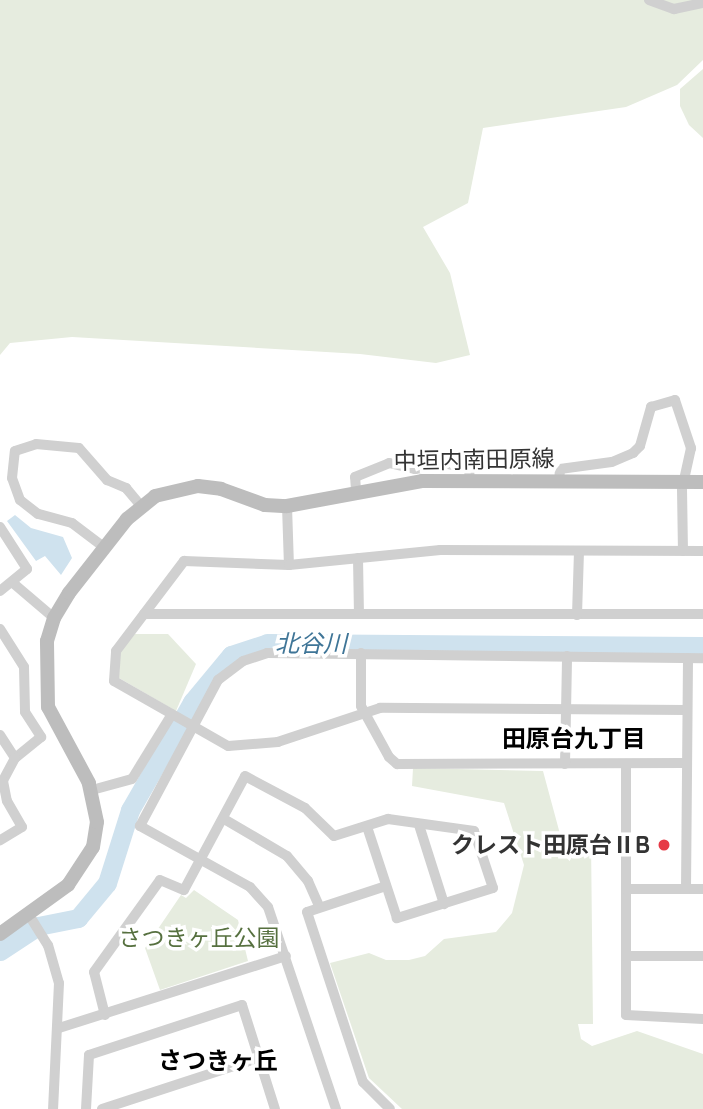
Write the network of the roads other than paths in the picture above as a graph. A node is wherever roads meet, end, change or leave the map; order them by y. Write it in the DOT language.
graph roads {
  1 [pos="649,0"];
  2 [pos="703,3"];
  3 [pos="612,462"];
  4 [pos="470,481"];
  5 [pos="559,481"];
  6 [pos="615,481"];
  7 [pos="684,482"];
  8 [pos="703,482"];
  9 [pos="356,490"];
  10 [pos="141,506"];
  11 [pos="287,506"];
  12 [pos="0,527"];
  13 [pos="105,548"];
  14 [pos="579,551"];
  15 [pos="683,551"];
  16 [pos="703,551"];
  17 [pos="358,558"];
  18 [pos="289,565"];
  19 [pos="13,583"];
  20 [pos="0,591"];
  21 [pos="359,613"];
  22 [pos="144,614"];
  23 [pos="703,614"];
  24 [pos="577,615"];
  25 [pos="54,618"];
  26 [pos="0,629"];
  27 [pos="361,653"];
  28 [pos="567,656"];
  29 [pos="688,658"];
  30 [pos="703,658"];
  31 [pos="566,709"];
  32 [pos="687,710"];
  33 [pos="364,712"];
  34 [pos="172,714"];
  35 [pos="193,726"];
  36 [pos="0,735"];
  37 [pos="15,758"];
  38 [pos="686,763"];
  39 [pos="565,764"];
  40 [pos="626,764"];
  41 [pos="92,790"];
  42 [pos="224,818"];
  43 [pos="419,825"];
  44 [pos="367,827"];
  45 [pos="0,840"];
  46 [pos="201,861"];
  47 [pos="386,886"];
  48 [pos="626,889"];
  49 [pos="686,889"];
  50 [pos="703,889"];
  51 [pos="444,904"];
  52 [pos="319,906"];
  53 [pos="29,915"];
  54 [pos="0,934"];
  55 [pos="286,956"];
  56 [pos="626,956"];
  57 [pos="703,956"];
  58 [pos="105,1014"];
  59 [pos="703,1019"];
  60 [pos="59,1028"];
  61 [pos="258,1058"];
  62 [pos="53,1109"];
  63 [pos="86,1109"];
  64 [pos="102,1109"];
  65 [pos="275,1109"];
  66 [pos="336,1109"];
  67 [pos="390,1109"];
  1 -- 2 [label="street"];
  3 -- 5 [label="street"];
  3 -- 6 [label="street"];
  3 -- 7 [label="street"];
  4 -- 5 [label="main road, 中垣内南田原線"];
  4 -- 9 [label="main road, 中垣内南田原線"];
  4 -- 9 [label="street"];
  5 -- 6 [label="main road, 中垣内南田原線"];
  6 -- 7 [label="main road, 中垣内南田原線"];
  7 -- 8 [label="main road, 中垣内南田原線"];
  7 -- 15 [label="street"];
  9 -- 11 [label="main road, 中垣内南田原線"];
  10 -- 11 [label="main road, 中垣内南田原線"];
  10 -- 13 [label="main road, 中垣内南田原線"];
  10 -- 13 [label="street"];
  11 -- 18 [label="street"];
  12 -- 19 [label="street"];
  13 -- 25 [label="main road, 中垣内南田原線"];
  14 -- 15 [label="street"];
  14 -- 17 [label="street"];
  14 -- 24 [label="street"];
  15 -- 16 [label="street"];
  17 -- 18 [label="street"];
  17 -- 21 [label="street"];
  18 -- 22 [label="street"];
  19 -- 20 [label="street"];
  19 -- 25 [label="street"];
  21 -- 22 [label="street"];
  21 -- 24 [label="street"];
  22 -- 34 [label="street"];
  23 -- 24 [label="street"];
  25 -- 41 [label="main road, 中垣内南田原線"];
  26 -- 37 [label="street"];
  27 -- 28 [label="street"];
  27 -- 33 [label="street"];
  27 -- 35 [label="street"];
  28 -- 29 [label="street"];
  28 -- 31 [label="street"];
  29 -- 30 [label="street"];
  29 -- 32 [label="street"];
  31 -- 32 [label="street"];
  31 -- 33 [label="street"];
  31 -- 39 [label="street"];
  32 -- 38 [label="street"];
  33 -- 35 [label="street"];
  33 -- 39 [label="street"];
  34 -- 35 [label="street"];
  34 -- 41 [label="street"];
  35 -- 46 [label="street"];
  36 -- 37 [label="street"];
  37 -- 45 [label="street"];
  38 -- 40 [label="street"];
  38 -- 49 [label="street"];
  39 -- 40 [label="street"];
  40 -- 48 [label="street"];
  41 -- 53 [label="main road, 中垣内南田原線"];
  42 -- 44 [label="street"];
  42 -- 46 [label="street"];
  42 -- 52 [label="street"];
  43 -- 44 [label="street"];
  43 -- 51 [label="street"];
  43 -- 51 [label="street"];
  44 -- 47 [label="street"];
  46 -- 55 [label="street"];
  46 -- 58 [label="street"];
  47 -- 51 [label="street"];
  47 -- 52 [label="street"];
  48 -- 49 [label="street"];
  48 -- 56 [label="street"];
  49 -- 50 [label="street"];
  52 -- 67 [label="street"];
  53 -- 54 [label="main road, 中垣内南田原線"];
  53 -- 60 [label="street"];
  55 -- 58 [label="street"];
  55 -- 66 [label="street"];
  56 -- 57 [label="street"];
  56 -- 59 [label="street"];
  58 -- 60 [label="street"];
  60 -- 62 [label="street"];
  61 -- 63 [label="street"];
  61 -- 64 [label="street"];
  61 -- 65 [label="street"];
}
